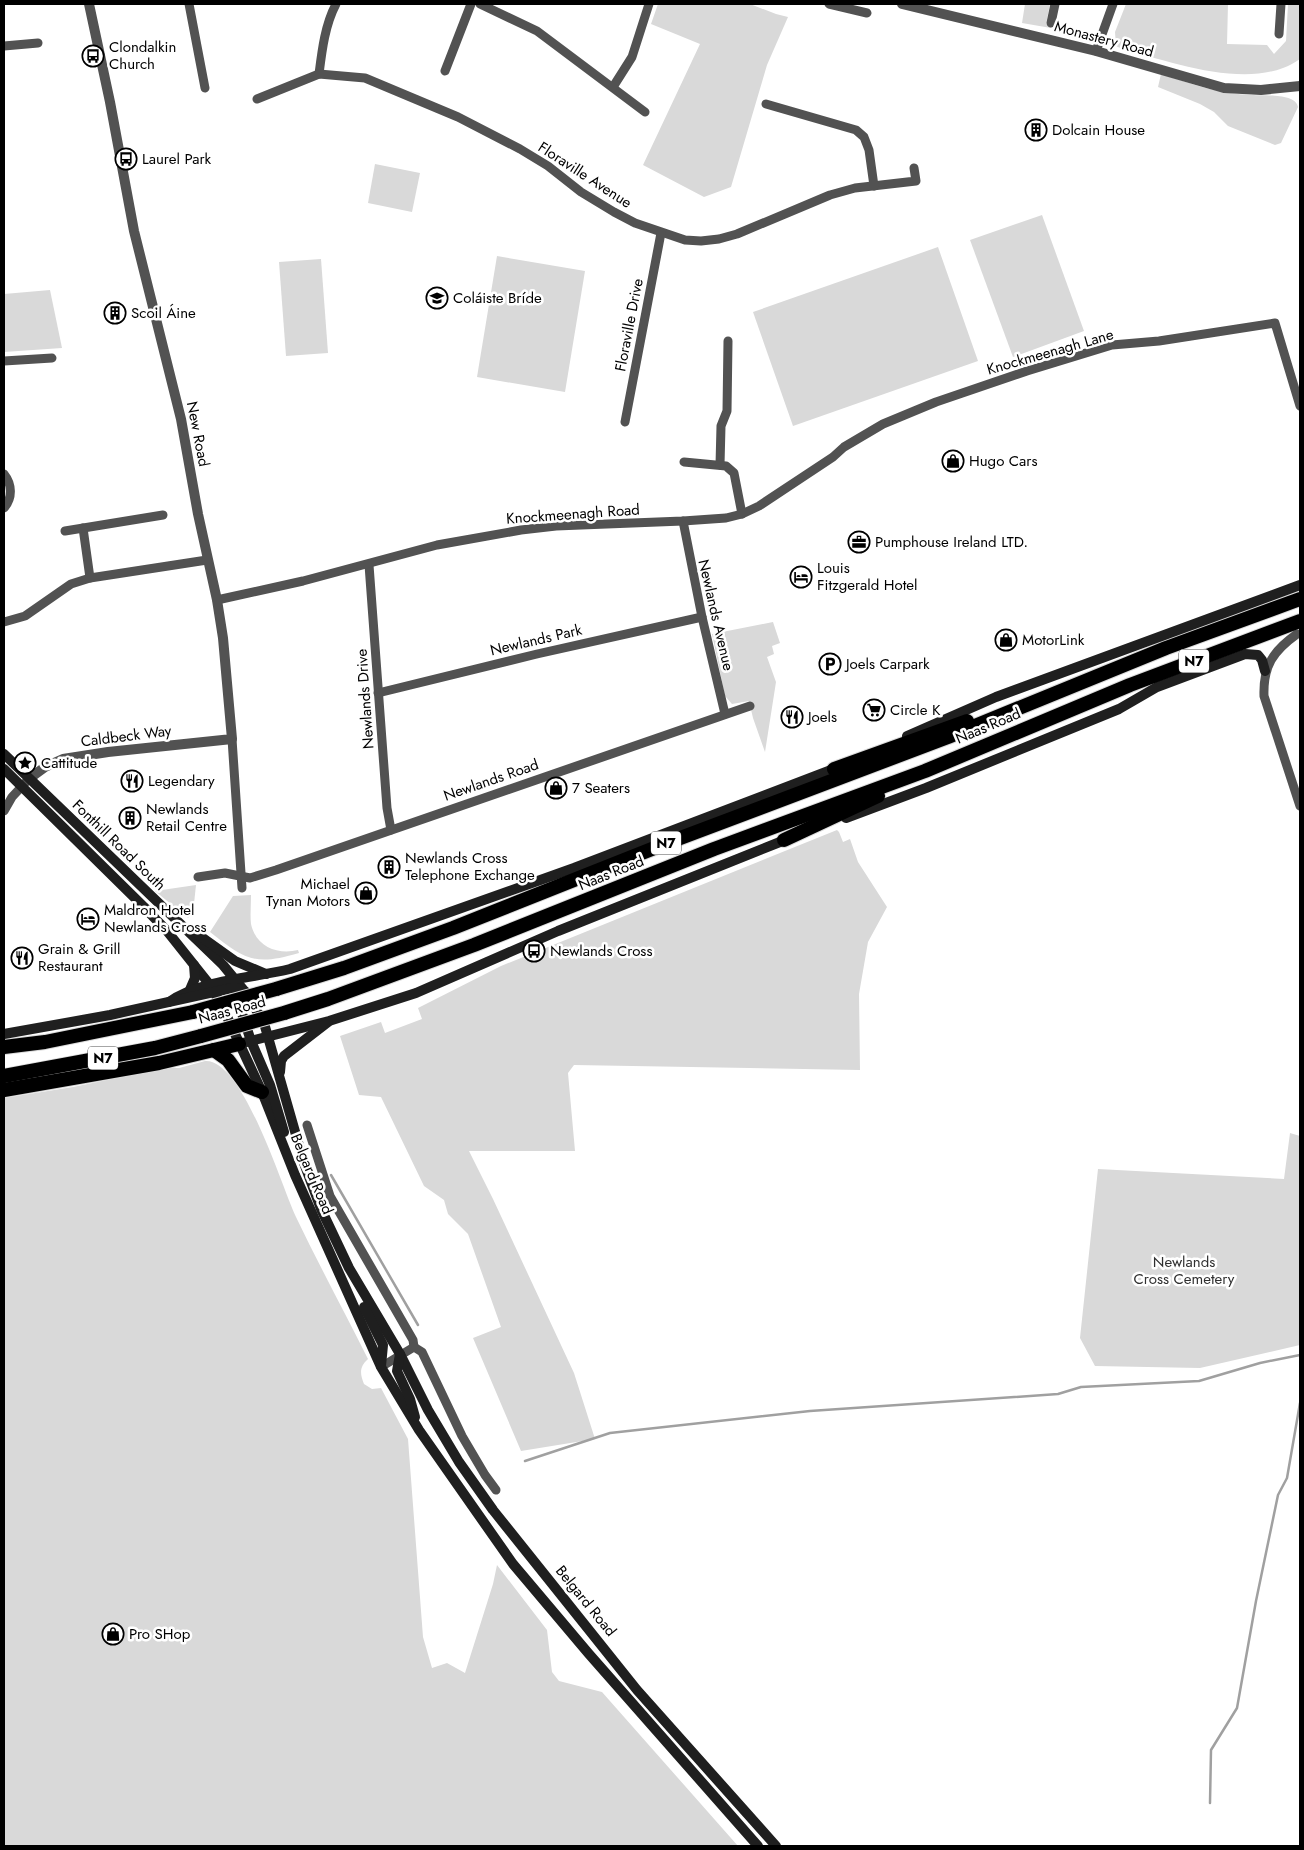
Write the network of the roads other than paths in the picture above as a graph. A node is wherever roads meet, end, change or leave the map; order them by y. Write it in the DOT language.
graph roads {
  1 [pos="89,4"];
  2 [pos="189,4"];
  3 [pos="336,4"];
  4 [pos="472,4"];
  5 [pos="480,4"];
  6 [pos="649,4"];
  7 [pos="829,4"];
  8 [pos="902,4"];
  9 [pos="1055,4"];
  10 [pos="1114,4"];
  11 [pos="1280,4"];
  12 [pos="917,6"];
  13 [pos="867,14"];
  14 [pos="1051,23"];
  15 [pos="1279,34"];
  16 [pos="38,43"];
  17 [pos="4,46"];
  18 [pos="1096,51"];
  19 [pos="445,71"];
  20 [pos="319,74"];
  21 [pos="1300,86"];
  22 [pos="613,87"];
  23 [pos="205,88"];
  24 [pos="257,99"];
  25 [pos="766,104"];
  26 [pos="645,112"];
  27 [pos="914,168"];
  28 [pos="874,186"];
  29 [pos="660,233"];
  30 [pos="728,341"];
  31 [pos="52,358"];
  32 [pos="4,361"];
  33 [pos="1300,406"];
  34 [pos="625,422"];
  35 [pos="832,457"];
  36 [pos="684,462"];
  37 [pos="720,465"];
  38 [pos="4,474"];
  39 [pos="4,508"];
  40 [pos="742,514"];
  41 [pos="162,515"];
  42 [pos="683,522"];
  43 [pos="83,528"];
  44 [pos="65,531"];
  45 [pos="207,560"];
  46 [pos="369,564"];
  47 [pos="90,578"];
  48 [pos="1300,585"];
  49 [pos="217,600"];
  50 [pos="1300,600"];
  51 [pos="702,616"];
  52 [pos="4,622"];
  53 [pos="1299,629"];
  54 [pos="1265,671"];
  55 [pos="1055,692"];
  56 [pos="378,693"];
  57 [pos="750,706"];
  58 [pos="725,714"];
  59 [pos="232,739"];
  60 [pos="4,754"];
  61 [pos="4,769"];
  62 [pos="834,769"];
  63 [pos="924,771"];
  64 [pos="30,778"];
  65 [pos="22,786"];
  66 [pos="1300,806"];
  67 [pos="4,811"];
  68 [pos="391,830"];
  69 [pos="784,840"];
  70 [pos="242,876"];
  71 [pos="198,877"];
  72 [pos="242,888"];
  73 [pos="174,919"];
  74 [pos="194,964"];
  75 [pos="267,975"];
  76 [pos="240,986"];
  77 [pos="212,989"];
  78 [pos="189,992"];
  79 [pos="169,1002"];
  80 [pos="329,1021"];
  81 [pos="4,1034"];
  82 [pos="269,1036"];
  83 [pos="245,1042"];
  84 [pos="4,1047"];
  85 [pos="214,1050"];
  86 [pos="4,1076"];
  87 [pos="280,1078"];
  88 [pos="4,1090"];
  89 [pos="262,1092"];
  90 [pos="307,1125"];
  91 [pos="290,1158"];
  92 [pos="359,1287"];
  93 [pos="414,1346"];
  94 [pos="400,1354"];
  95 [pos="381,1367"];
  96 [pos="419,1430"];
  97 [pos="496,1490"];
  98 [pos="758,1846"];
  99 [pos="776,1846"];
  1 -- 45 [label="street, New Road"];
  2 -- 23 [label="street"];
  3 -- 20 [label="street"];
  4 -- 19 [label="street"];
  5 -- 22 [label="street"];
  6 -- 22 [label="street"];
  7 -- 13 [label="street"];
  8 -- 12 [label="street, Monastery Road"];
  9 -- 14 [label="street"];
  10 -- 18 [label="street"];
  11 -- 15 [label="street"];
  12 -- 18 [label="street, Monastery Road"];
  16 -- 17 [label="street"];
  18 -- 21 [label="street, Monastery Road"];
  20 -- 24 [label="street, Floraville Avenue"];
  20 -- 29 [label="street, Floraville Avenue"];
  22 -- 26 [label="street"];
  25 -- 28 [label="street"];
  27 -- 28 [label="street, Floraville Avenue"];
  28 -- 29 [label="street, Floraville Avenue"];
  29 -- 34 [label="street, Floraville Drive"];
  30 -- 37 [label="street"];
  31 -- 32 [label="street"];
  33 -- 35 [label="street, Knockmeenagh Lane"];
  35 -- 40 [label="street, Knockmeenagh Road"];
  36 -- 37 [label="street"];
  37 -- 40 [label="street"];
  38 -- 39 [label="street"];
  40 -- 42 [label="street, Knockmeenagh Road"];
  41 -- 43 [label="street"];
  42 -- 46 [label="street, Knockmeenagh Road"];
  42 -- 51 [label="street, Newlands Avenue"];
  43 -- 44 [label="street"];
  43 -- 47 [label="street"];
  45 -- 47 [label="street"];
  45 -- 49 [label="street, New Road"];
  46 -- 49 [label="street, Knockmeenagh Road"];
  46 -- 56 [label="street, Newlands Drive"];
  47 -- 52 [label="street"];
  48 -- 62 [label="main road, Naas Road"];
  49 -- 59 [label="street, New Road"];
  50 -- 55 [label="highway, Naas Road / N7"];
  51 -- 56 [label="street, Newlands Park"];
  51 -- 58 [label="street, Newlands Avenue"];
  53 -- 54 [label="street"];
  53 -- 63 [label="highway, Naas Road / N7"];
  54 -- 66 [label="street"];
  54 -- 69 [label="main road"];
  55 -- 62 [label="highway, N7"];
  55 -- 84 [label="highway, Naas Road / N7, bridge"];
  56 -- 68 [label="street, Newlands Drive"];
  57 -- 58 [label="street, Newlands Road"];
  58 -- 68 [label="street, Newlands Road"];
  59 -- 64 [label="street, Caldbeck Way"];
  59 -- 70 [label="street, New Road"];
  60 -- 64 [label="main road, Fonthill Road South"];
  61 -- 65 [label="main road, Fonthill Road South"];
  62 -- 75 [label="main road, Naas Road"];
  63 -- 69 [label="highway"];
  63 -- 86 [label="highway, Naas Road / N7, bridge"];
  64 -- 65 [label="street"];
  64 -- 73 [label="main road, Fonthill Road South"];
  65 -- 67 [label="street"];
  65 -- 74 [label="main road, Fonthill Road South"];
  68 -- 70 [label="street, Newlands Road"];
  69 -- 80 [label="main road"];
  70 -- 71 [label="street, Newlands Road"];
  70 -- 72 [label="street, New Road"];
  73 -- 75 [label="main road"];
  73 -- 76 [label="main road, Fonthill Road South"];
  74 -- 77 [label="main road, Fonthill Road South"];
  74 -- 78 [label="main road"];
  75 -- 76 [label="main road, Naas Road"];
  76 -- 77 [label="main road, Naas Road"];
  76 -- 82 [label="main road, Belgard Road"];
  76 -- 83 [label="main road"];
  77 -- 78 [label="main road"];
  77 -- 79 [label="main road"];
  77 -- 83 [label="main road, Belgard Road"];
  78 -- 79 [label="main road"];
  79 -- 81 [label="main road"];
  80 -- 82 [label="main road"];
  80 -- 87 [label="main road"];
  82 -- 83 [label="main road"];
  82 -- 87 [label="main road, Belgard Road"];
  83 -- 85 [label="highway"];
  83 -- 89 [label="main road, Belgard Road"];
  83 -- 91 [label="main road"];
  85 -- 88 [label="highway"];
  85 -- 89 [label="highway"];
  87 -- 92 [label="main road, Belgard Road"];
  89 -- 91 [label="main road, Belgard Road"];
  90 -- 93 [label="street, Belgard Road"];
  91 -- 95 [label="main road, Belgard Road"];
  92 -- 94 [label="main road, Belgard Road"];
  92 -- 95 [label="main road, Belgard Road"];
  93 -- 94 [label="street"];
  93 -- 97 [label="street, Belgard Road"];
  94 -- 95 [label="street"];
  94 -- 96 [label="main road, Belgard Road"];
  94 -- 99 [label="main road, Belgard Road"];
  95 -- 96 [label="main road, Belgard Road"];
  96 -- 98 [label="main road, Belgard Road"];
}
